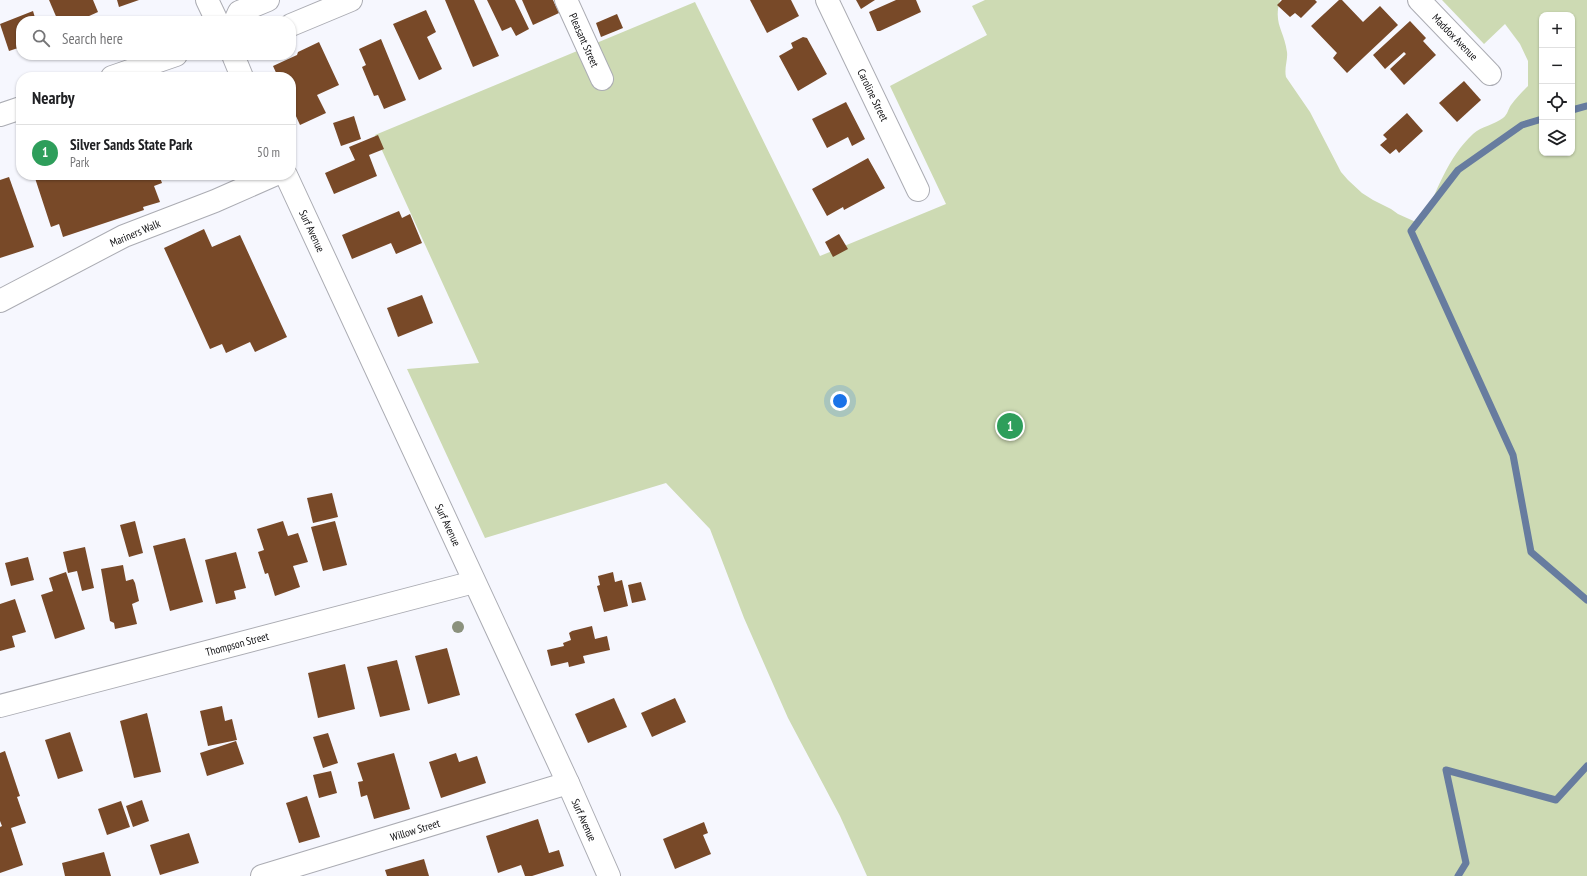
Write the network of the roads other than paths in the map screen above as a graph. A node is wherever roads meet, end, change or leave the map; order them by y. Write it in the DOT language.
graph roads {
  1 [pos="207,0"];
  2 [pos="268,0"];
  3 [pos="351,0"];
  4 [pos="566,0"];
  5 [pos="827,0"];
  6 [pos="1419,0"];
  7 [pos="215,16"];
  8 [pos="237,16"];
  9 [pos="296,23"];
  10 [pos="161,60"];
  11 [pos="235,60"];
  12 [pos="127,72"];
  13 [pos="240,72"];
  14 [pos="1490,74"];
  15 [pos="602,79"];
  16 [pos="16,110"];
  17 [pos="0,115"];
  18 [pos="263,180"];
  19 [pos="288,180"];
  20 [pos="918,190"];
  21 [pos="0,301"];
  22 [pos="474,582"];
  23 [pos="0,706"];
  24 [pos="568,783"];
  25 [pos="262,876"];
  26 [pos="609,876"];
  1 -- 7 [label="street"];
  2 -- 8 [label="street"];
  3 -- 9 [label="street"];
  4 -- 15 [label="street, Pleasant Street"];
  5 -- 20 [label="street, Caroline Street"];
  6 -- 14 [label="street, Maddox Avenue"];
  10 -- 12 [label="street"];
  11 -- 13 [label="street"];
  16 -- 17 [label="street"];
  18 -- 21 [label="street, Mariners Walk"];
  19 -- 22 [label="street, Surf Avenue"];
  22 -- 23 [label="street, Thompson Street"];
  22 -- 24 [label="street, Surf Avenue"];
  24 -- 25 [label="street, Willow Street"];
  24 -- 26 [label="street, Surf Avenue"];
}
